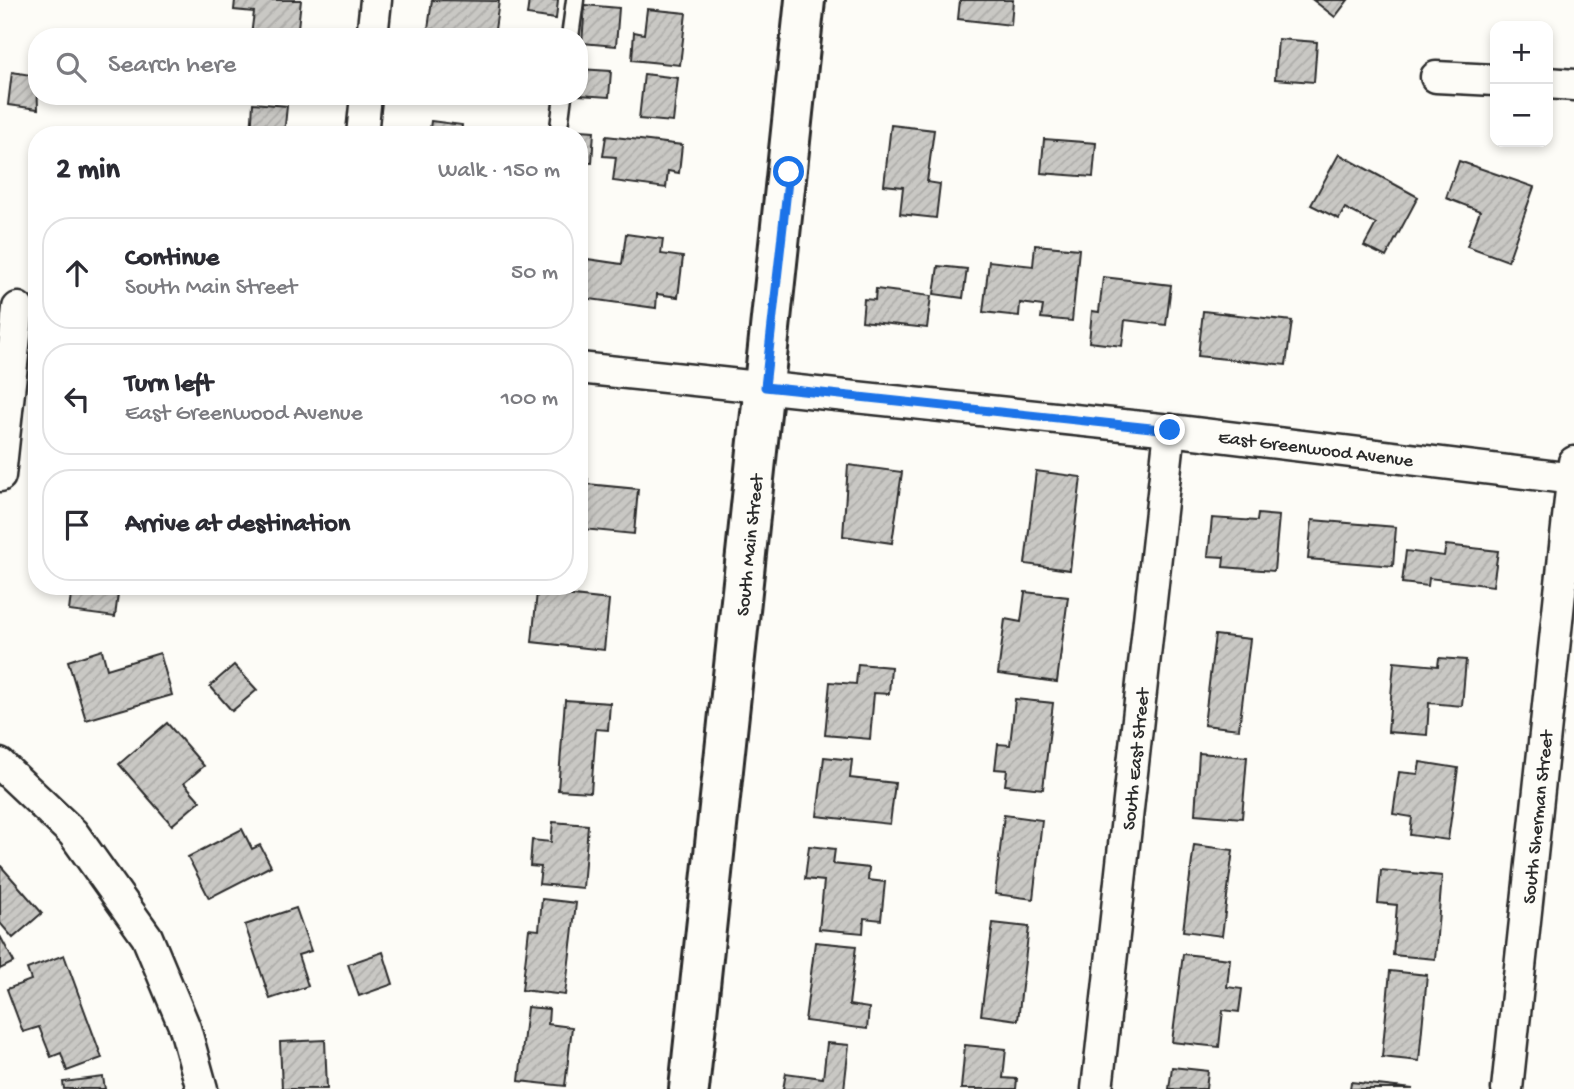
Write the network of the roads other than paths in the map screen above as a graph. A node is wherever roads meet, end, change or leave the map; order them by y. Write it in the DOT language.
graph roads {
  1 [pos="376,0"];
  2 [pos="575,0"];
  3 [pos="805,0"];
  4 [pos="373,28"];
  5 [pos="571,28"];
  6 [pos="1436,76"];
  7 [pos="1490,80"];
  8 [pos="1553,83"];
  9 [pos="1574,85"];
  10 [pos="365,105"];
  11 [pos="562,105"];
  12 [pos="363,126"];
  13 [pos="559,126"];
  14 [pos="18,308"];
  15 [pos="588,369"];
  16 [pos="765,387"];
  17 [pos="1170,430"];
  18 [pos="1573,473"];
  19 [pos="0,476"];
  20 [pos="0,764"];
  21 [pos="202,1089"];
  22 [pos="689,1089"];
  23 [pos="1097,1089"];
  24 [pos="1507,1089"];
  1 -- 4 [label="street"];
  2 -- 5 [label="lane"];
  3 -- 16 [label="street, South Main Street"];
  6 -- 7 [label="street"];
  8 -- 9 [label="street"];
  10 -- 12 [label="street"];
  11 -- 13 [label="lane"];
  14 -- 19 [label="street"];
  15 -- 16 [label="street, East Greenwood Avenue"];
  16 -- 17 [label="street, East Greenwood Avenue"];
  16 -- 22 [label="street, South Main Street"];
  17 -- 18 [label="street, East Greenwood Avenue"];
  17 -- 23 [label="street, South East Street"];
  18 -- 24 [label="street, South Sherman Street"];
  20 -- 21 [label="street"];
}
